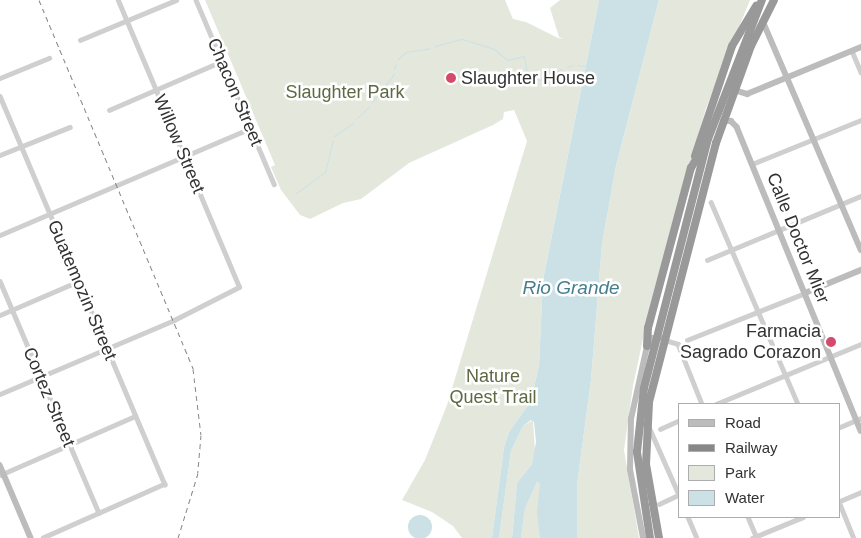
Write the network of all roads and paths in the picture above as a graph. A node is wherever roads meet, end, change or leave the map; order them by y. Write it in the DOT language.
graph roads {
  1 [pos="118,0"];
  2 [pos="176,0"];
  3 [pos="196,0"];
  4 [pos="761,0"];
  5 [pos="774,0"];
  6 [pos="127,21"];
  7 [pos="763,21"];
  8 [pos="80,40"];
  9 [pos="861,47"];
  10 [pos="852,51"];
  11 [pos="49,58"];
  12 [pos="222,61"];
  13 [pos="861,72"];
  14 [pos="0,78"];
  15 [pos="788,78"];
  16 [pos="156,89"];
  17 [pos="734,90"];
  18 [pos="0,96"];
  19 [pos="109,110"];
  20 [pos="861,120"];
  21 [pos="723,121"];
  22 [pos="70,127"];
  23 [pos="251,128"];
  24 [pos="708,139"];
  25 [pos="814,139"];
  26 [pos="21,146"];
  27 [pos="0,155"];
  28 [pos="185,157"];
  29 [pos="752,164"];
  30 [pos="691,168"];
  31 [pos="274,184"];
  32 [pos="861,196"];
  33 [pos="711,202"];
  34 [pos="842,204"];
  35 [pos="50,214"];
  36 [pos="779,230"];
  37 [pos="0,235"];
  38 [pos="733,249"];
  39 [pos="861,250"];
  40 [pos="707,260"];
  41 [pos="861,270"];
  42 [pos="0,281"];
  43 [pos="78,281"];
  44 [pos="805,293"];
  45 [pos="12,310"];
  46 [pos="759,310"];
  47 [pos="0,315"];
  48 [pos="656,337"];
  49 [pos="665,340"];
  50 [pos="687,340"];
  51 [pos="861,344"];
  52 [pos="647,346"];
  53 [pos="107,348"];
  54 [pos="831,357"];
  55 [pos="786,375"];
  56 [pos="41,377"];
  57 [pos="0,394"];
  58 [pos="702,403"];
  59 [pos="718,403"];
  60 [pos="798,403"];
  61 [pos="136,416"];
  62 [pos="859,419"];
  63 [pos="678,421"];
  64 [pos="647,422"];
  65 [pos="841,427"];
  66 [pos="660,429"];
  67 [pos="861,431"];
  68 [pos="69,445"];
  69 [pos="0,464"];
  70 [pos="2,474"];
  71 [pos="861,492"];
  72 [pos="678,493"];
  73 [pos="678,495"];
  74 [pos="841,502"];
  75 [pos="659,504"];
  76 [pos="841,506"];
  77 [pos="99,513"];
  78 [pos="688,518"];
  79 [pos="748,518"];
  80 [pos="800,518"];
  81 [pos="755,537"];
  82 [pos="32,538"];
  83 [pos="42,538"];
  84 [pos="643,538"];
  85 [pos="650,538"];
  86 [pos="659,538"];
  87 [pos="697,538"];
  88 [pos="854,538"];
  1 -- 6 [label="street, Willow Street"];
  2 -- 6 [label="street"];
  3 -- 12 [label="street, Chacon Street"];
  4 -- 24 [label="highway"];
  4 -- 30 [label="highway"];
  5 -- 7 [label="highway"];
  6 -- 8 [label="street"];
  6 -- 16 [label="street, Willow Street"];
  7 -- 15 [label="street"];
  7 -- 17 [label="highway"];
  9 -- 10 [label="street"];
  10 -- 13 [label="street"];
  10 -- 15 [label="street"];
  11 -- 14 [label="street"];
  12 -- 16 [label="street"];
  12 -- 23 [label="street, Chacon Street"];
  15 -- 17 [label="street"];
  15 -- 25 [label="street"];
  16 -- 19 [label="street"];
  16 -- 28 [label="street, Willow Street"];
  17 -- 21 [label="highway"];
  18 -- 26 [label="street, Guatemozin Street"];
  20 -- 25 [label="street"];
  21 -- 29 [label="street, Calle Doctor Mier"];
  21 -- 49 [label="highway"];
  22 -- 26 [label="street"];
  23 -- 28 [label="street"];
  23 -- 31 [label="street, Chacon Street"];
  24 -- 30 [label="highway"];
  24 -- 48 [label="highway"];
  25 -- 29 [label="street"];
  25 -- 34 [label="street"];
  26 -- 27 [label="street"];
  26 -- 35 [label="street, Guatemozin Street"];
  28 -- 35 [label="street"];
  28 -- 53 [label="street, Willow Street"];
  29 -- 36 [label="street, Calle Doctor Mier"];
  30 -- 52 [label="highway"];
  32 -- 34 [label="street"];
  33 -- 38 [label="street"];
  34 -- 36 [label="street"];
  34 -- 39 [label="street"];
  35 -- 37 [label="street"];
  35 -- 43 [label="street, Guatemozin Street"];
  36 -- 38 [label="street"];
  36 -- 44 [label="street, Calle Doctor Mier"];
  38 -- 40 [label="street"];
  38 -- 46 [label="street"];
  41 -- 44 [label="street"];
  42 -- 45 [label="street, Cortez Street"];
  43 -- 45 [label="street"];
  43 -- 53 [label="street, Guatemozin Street"];
  44 -- 46 [label="street"];
  44 -- 54 [label="street, Calle Doctor Mier"];
  45 -- 47 [label="street"];
  45 -- 56 [label="street, Cortez Street"];
  46 -- 50 [label="street"];
  46 -- 55 [label="street"];
  48 -- 49 [label="street"];
  48 -- 52 [label="street"];
  48 -- 85 [label="highway"];
  49 -- 58 [label="street"];
  49 -- 64 [label="highway"];
  51 -- 54 [label="street"];
  52 -- 84 [label="street"];
  53 -- 56 [label="street"];
  53 -- 61 [label="street, Guatemozin Street"];
  54 -- 55 [label="street"];
  54 -- 62 [label="street, Calle Doctor Mier"];
  55 -- 59 [label="street"];
  55 -- 60 [label="street"];
  56 -- 57 [label="street"];
  56 -- 68 [label="street, Cortez Street"];
  61 -- 68 [label="street"];
  61 -- 77 [label="street, Guatemozin Street"];
  62 -- 65 [label="street"];
  62 -- 67 [label="street, Calle Doctor Mier"];
  63 -- 66 [label="street"];
  64 -- 72 [label="street"];
  64 -- 86 [label="highway"];
  68 -- 70 [label="street"];
  68 -- 77 [label="street, Cortez Street"];
  69 -- 70 [label="street"];
  70 -- 82 [label="street"];
  71 -- 74 [label="street"];
  73 -- 75 [label="street"];
  76 -- 88 [label="street"];
  77 -- 83 [label="street"];
  78 -- 87 [label="street"];
  79 -- 81 [label="street"];
  80 -- 81 [label="street"];
}
